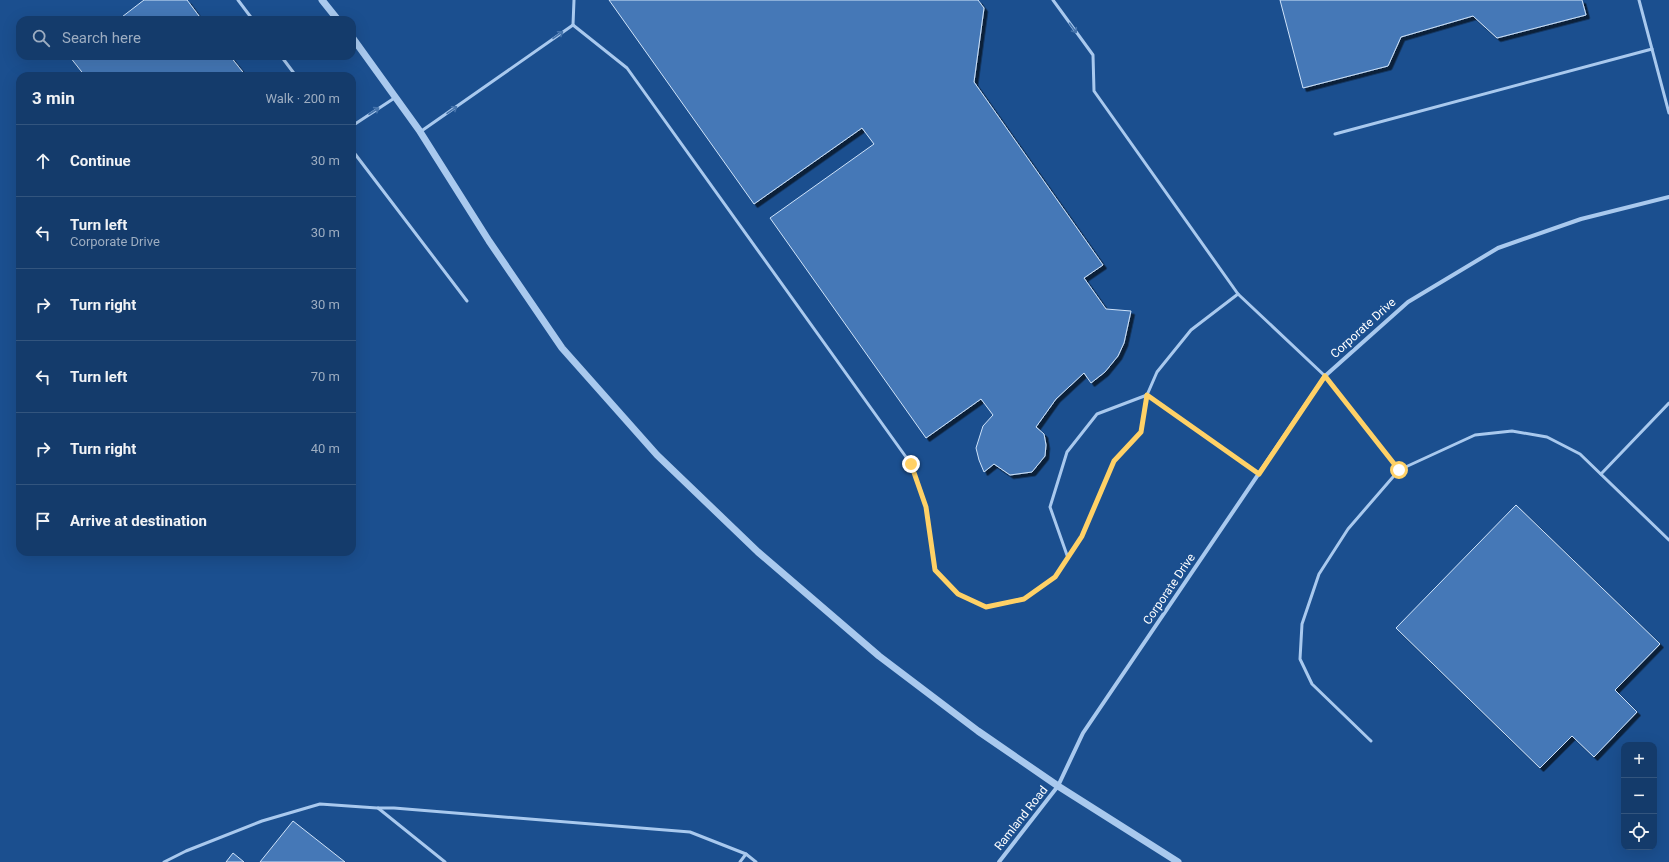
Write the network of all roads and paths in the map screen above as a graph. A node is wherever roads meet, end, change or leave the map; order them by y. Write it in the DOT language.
graph roads {
  1 [pos="238,0"];
  2 [pos="322,0"];
  3 [pos="574,0"];
  4 [pos="1053,0"];
  5 [pos="1639,0"];
  6 [pos="250,16"];
  7 [pos="335,16"];
  8 [pos="573,25"];
  9 [pos="356,42"];
  10 [pos="1652,49"];
  11 [pos="284,60"];
  12 [pos="293,72"];
  13 [pos="396,97"];
  14 [pos="1669,113"];
  15 [pos="356,123"];
  16 [pos="420,132"];
  17 [pos="1335,134"];
  18 [pos="356,155"];
  19 [pos="1669,197"];
  20 [pos="1238,294"];
  21 [pos="467,301"];
  22 [pos="1325,376"];
  23 [pos="1147,395"];
  24 [pos="1669,403"];
  25 [pos="1399,470"];
  26 [pos="1259,474"];
  27 [pos="1601,474"];
  28 [pos="1669,540"];
  29 [pos="1068,558"];
  30 [pos="1371,740"];
  31 [pos="1058,786"];
  32 [pos="377,808"];
  33 [pos="746,854"];
  34 [pos="164,862"];
  35 [pos="445,862"];
  36 [pos="740,862"];
  37 [pos="756,862"];
  38 [pos="999,862"];
  39 [pos="1178,862"];
  1 -- 6 [label="lane"];
  2 -- 7 [label="street"];
  3 -- 8 [label="lane"];
  4 -- 20 [label="lane, one-way"];
  5 -- 10 [label="lane"];
  16 -- 8 [label="lane, one-way"];
  8 -- 29 [label="lane"];
  9 -- 13 [label="street"];
  10 -- 14 [label="lane"];
  10 -- 17 [label="lane"];
  11 -- 12 [label="lane"];
  15 -- 13 [label="lane, one-way"];
  13 -- 16 [label="street"];
  16 -- 31 [label="street"];
  18 -- 21 [label="lane"];
  19 -- 22 [label="street, Corporate Drive"];
  20 -- 22 [label="lane"];
  20 -- 23 [label="lane"];
  22 -- 25 [label="lane"];
  22 -- 26 [label="street, Corporate Drive"];
  23 -- 26 [label="lane"];
  23 -- 29 [label="lane"];
  23 -- 29 [label="lane"];
  24 -- 27 [label="lane"];
  25 -- 27 [label="lane"];
  25 -- 30 [label="lane"];
  26 -- 31 [label="street, Corporate Drive"];
  27 -- 28 [label="lane"];
  31 -- 38 [label="street, Ramland Road"];
  31 -- 39 [label="street"];
  32 -- 33 [label="lane"];
  32 -- 34 [label="lane"];
  32 -- 35 [label="lane"];
  33 -- 36 [label="lane"];
  33 -- 37 [label="lane"];
}
